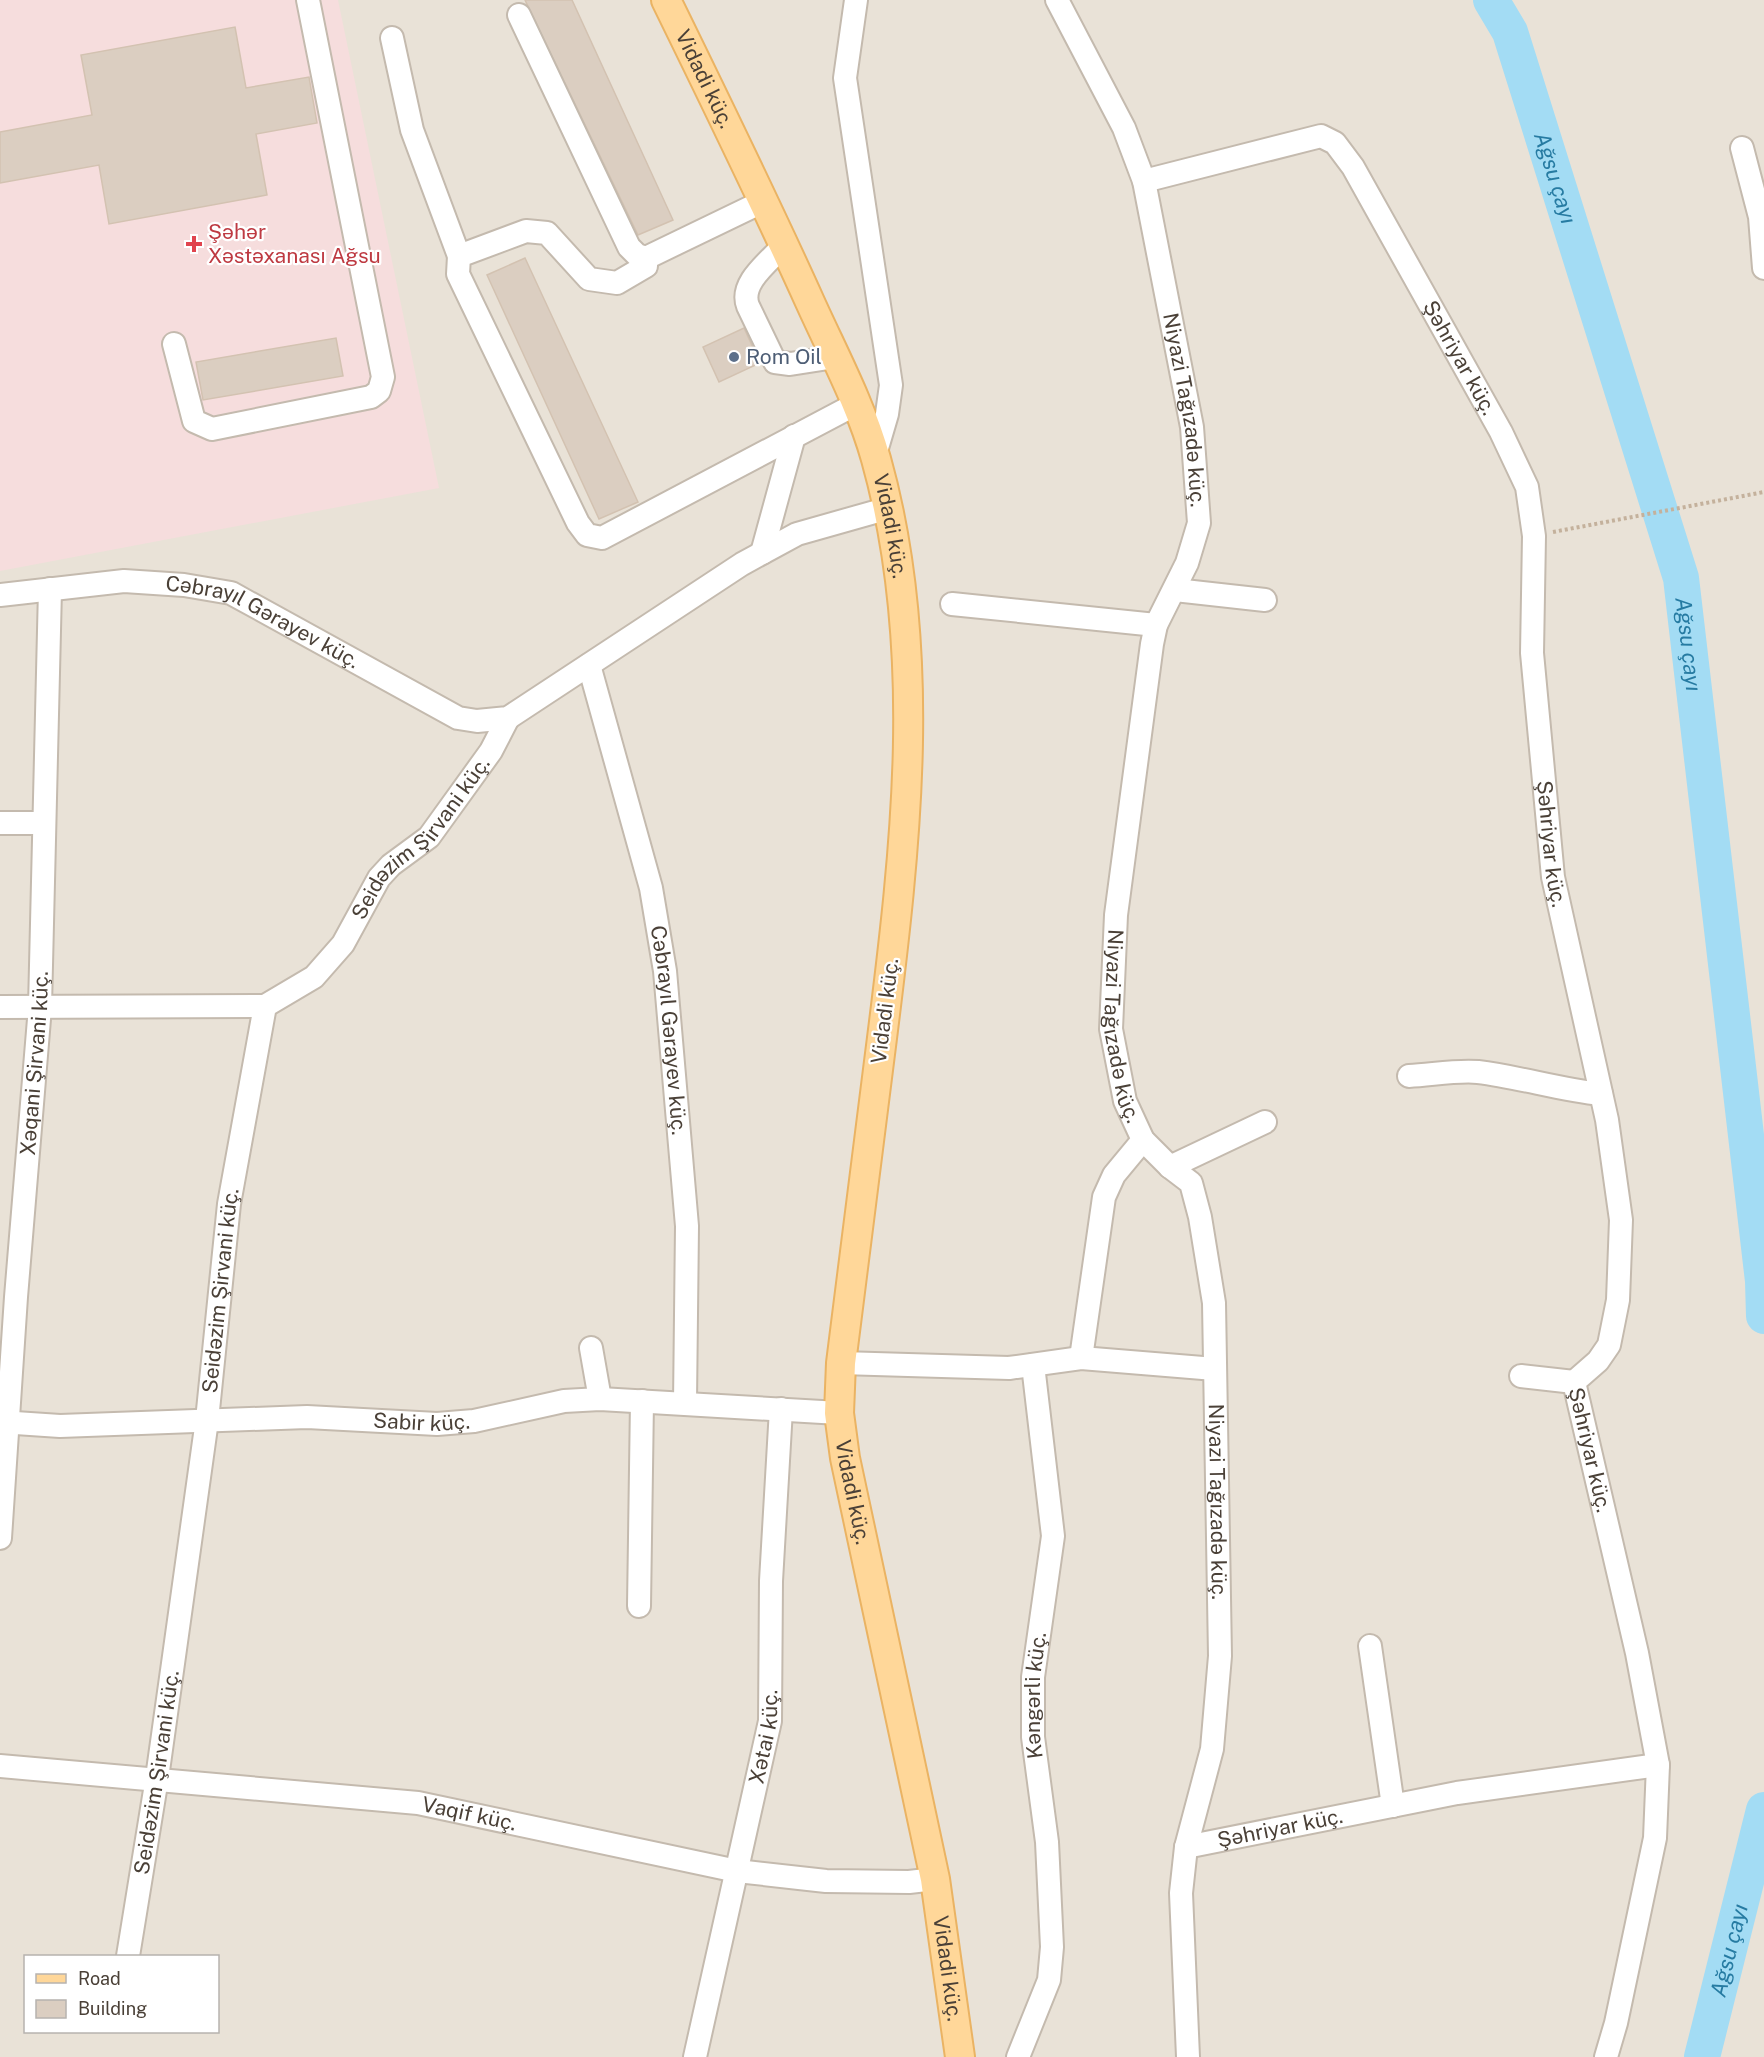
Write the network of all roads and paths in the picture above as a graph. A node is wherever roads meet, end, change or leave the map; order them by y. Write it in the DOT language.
graph roads {
  1 [pos="308,0"];
  2 [pos="666,0"];
  3 [pos="856,0"];
  4 [pos="1057,0"];
  5 [pos="519,15"];
  6 [pos="392,38"];
  7 [pos="1742,148"];
  8 [pos="1144,181"];
  9 [pos="764,201"];
  10 [pos="784,245"];
  11 [pos="459,256"];
  12 [pos="646,258"];
  13 [pos="1764,268"];
  14 [pos="174,344"];
  15 [pos="835,357"];
  16 [pos="856,404"];
  17 [pos="794,436"];
  18 [pos="875,455"];
  19 [pos="1764,492"];
  20 [pos="889,508"];
  21 [pos="1534,536"];
  22 [pos="762,553"];
  23 [pos="50,589"];
  24 [pos="1175,590"];
  25 [pos="0,595"];
  26 [pos="1265,600"];
  27 [pos="952,604"];
  28 [pos="1156,625"];
  29 [pos="589,665"];
  30 [pos="508,718"];
  31 [pos="0,822"];
  32 [pos="44,823"];
  33 [pos="265,1006"];
  34 [pos="0,1007"];
  35 [pos="40,1007"];
  36 [pos="1409,1076"];
  37 [pos="1601,1094"];
  38 [pos="1265,1122"];
  39 [pos="1143,1140"];
  40 [pos="1170,1167"];
  41 [pos="591,1348"];
  42 [pos="1082,1358"];
  43 [pos="841,1363"];
  44 [pos="1033,1365"];
  45 [pos="1215,1369"];
  46 [pos="1521,1376"];
  47 [pos="1574,1382"];
  48 [pos="600,1399"];
  49 [pos="642,1401"];
  50 [pos="685,1403"];
  51 [pos="781,1409"];
  52 [pos="839,1413"];
  53 [pos="207,1420"];
  54 [pos="4,1423"];
  55 [pos="0,1538"];
  56 [pos="639,1606"];
  57 [pos="1371,1646"];
  58 [pos="1658,1765"];
  59 [pos="0,1766"];
  60 [pos="157,1779"];
  61 [pos="1393,1806"];
  62 [pos="1186,1847"];
  63 [pos="737,1871"];
  64 [pos="935,1879"];
  65 [pos="128,1955"];
  66 [pos="695,2057"];
  67 [pos="960,2057"];
  68 [pos="1018,2057"];
  69 [pos="1188,2057"];
  70 [pos="1606,2057"];
  1 -- 14 [label="street"];
  2 -- 9 [label="main road, Vidadi küç."];
  3 -- 18 [label="street"];
  4 -- 8 [label="street, Niyazi Tağızadə küç."];
  5 -- 12 [label="street"];
  6 -- 11 [label="street"];
  7 -- 13 [label="street"];
  8 -- 21 [label="street, Şəhriyar küç."];
  8 -- 24 [label="street, Niyazi Tağızadə küç."];
  9 -- 10 [label="main road, Vidadi küç."];
  9 -- 12 [label="street"];
  10 -- 15 [label="main road, Vidadi küç."];
  10 -- 15 [label="street"];
  11 -- 12 [label="street"];
  11 -- 17 [label="street"];
  15 -- 16 [label="main road, Vidadi küç."];
  16 -- 17 [label="street"];
  16 -- 18 [label="main road, Vidadi küç."];
  17 -- 22 [label="street"];
  18 -- 20 [label="main road, Vidadi küç."];
  19 -- 21 [label="path"];
  20 -- 22 [label="street"];
  20 -- 43 [label="main road, Vidadi küç."];
  21 -- 37 [label="street, Şəhriyar küç."];
  22 -- 29 [label="street"];
  23 -- 25 [label="street, Cəbrayıl Gərayev küç."];
  23 -- 30 [label="street, Cəbrayıl Gərayev küç."];
  23 -- 32 [label="street, Xəqani Şirvani küç."];
  24 -- 26 [label="street"];
  24 -- 28 [label="street, Niyazi Tağızadə küç."];
  27 -- 28 [label="street"];
  28 -- 39 [label="street, Niyazi Tağızadə küç."];
  29 -- 30 [label="street"];
  29 -- 50 [label="street, Cəbrayıl Gərayev küç."];
  30 -- 33 [label="street, Seidəzim Şirvani küç."];
  31 -- 32 [label="street"];
  32 -- 35 [label="street, Xəqani Şirvani küç."];
  33 -- 35 [label="street"];
  33 -- 53 [label="street, Seidəzim Şirvani küç."];
  34 -- 35 [label="street"];
  35 -- 54 [label="street, Xəqani Şirvani küç."];
  36 -- 37 [label="street"];
  37 -- 47 [label="street, Şəhriyar küç."];
  38 -- 40 [label="street"];
  39 -- 40 [label="street, Niyazi Tağızadə küç."];
  39 -- 42 [label="street"];
  40 -- 45 [label="street, Niyazi Tağızadə küç."];
  41 -- 48 [label="street"];
  42 -- 44 [label="street"];
  42 -- 45 [label="street"];
  43 -- 44 [label="street"];
  43 -- 52 [label="main road, Vidadi küç."];
  44 -- 68 [label="street, Kəngərli küç."];
  45 -- 62 [label="street, Niyazi Tağızadə küç."];
  46 -- 47 [label="street"];
  47 -- 58 [label="street, Şəhriyar küç."];
  48 -- 49 [label="street, Sabir küç."];
  48 -- 53 [label="street, Sabir küç."];
  49 -- 50 [label="street, Sabir küç."];
  49 -- 56 [label="street"];
  50 -- 51 [label="street, Sabir küç."];
  51 -- 52 [label="street, Sabir küç."];
  51 -- 63 [label="street, Xətai küç."];
  52 -- 64 [label="main road, Vidadi küç."];
  53 -- 54 [label="street, Sabir küç."];
  53 -- 60 [label="street, Seidəzim Şirvani küç."];
  54 -- 55 [label="street, Xəqani Şirvani küç."];
  57 -- 61 [label="street"];
  58 -- 61 [label="street, Şəhriyar küç."];
  58 -- 70 [label="street, Şəhriyar küç."];
  59 -- 60 [label="street, Vaqif küç."];
  60 -- 63 [label="street, Vaqif küç."];
  60 -- 65 [label="street, Seidəzim Şirvani küç."];
  61 -- 62 [label="street, Şəhriyar küç."];
  62 -- 69 [label="street, Niyazi Tağızadə küç."];
  63 -- 64 [label="street, Vaqif küç."];
  63 -- 66 [label="street, Xətai küç."];
  64 -- 67 [label="main road, Vidadi küç."];
}
